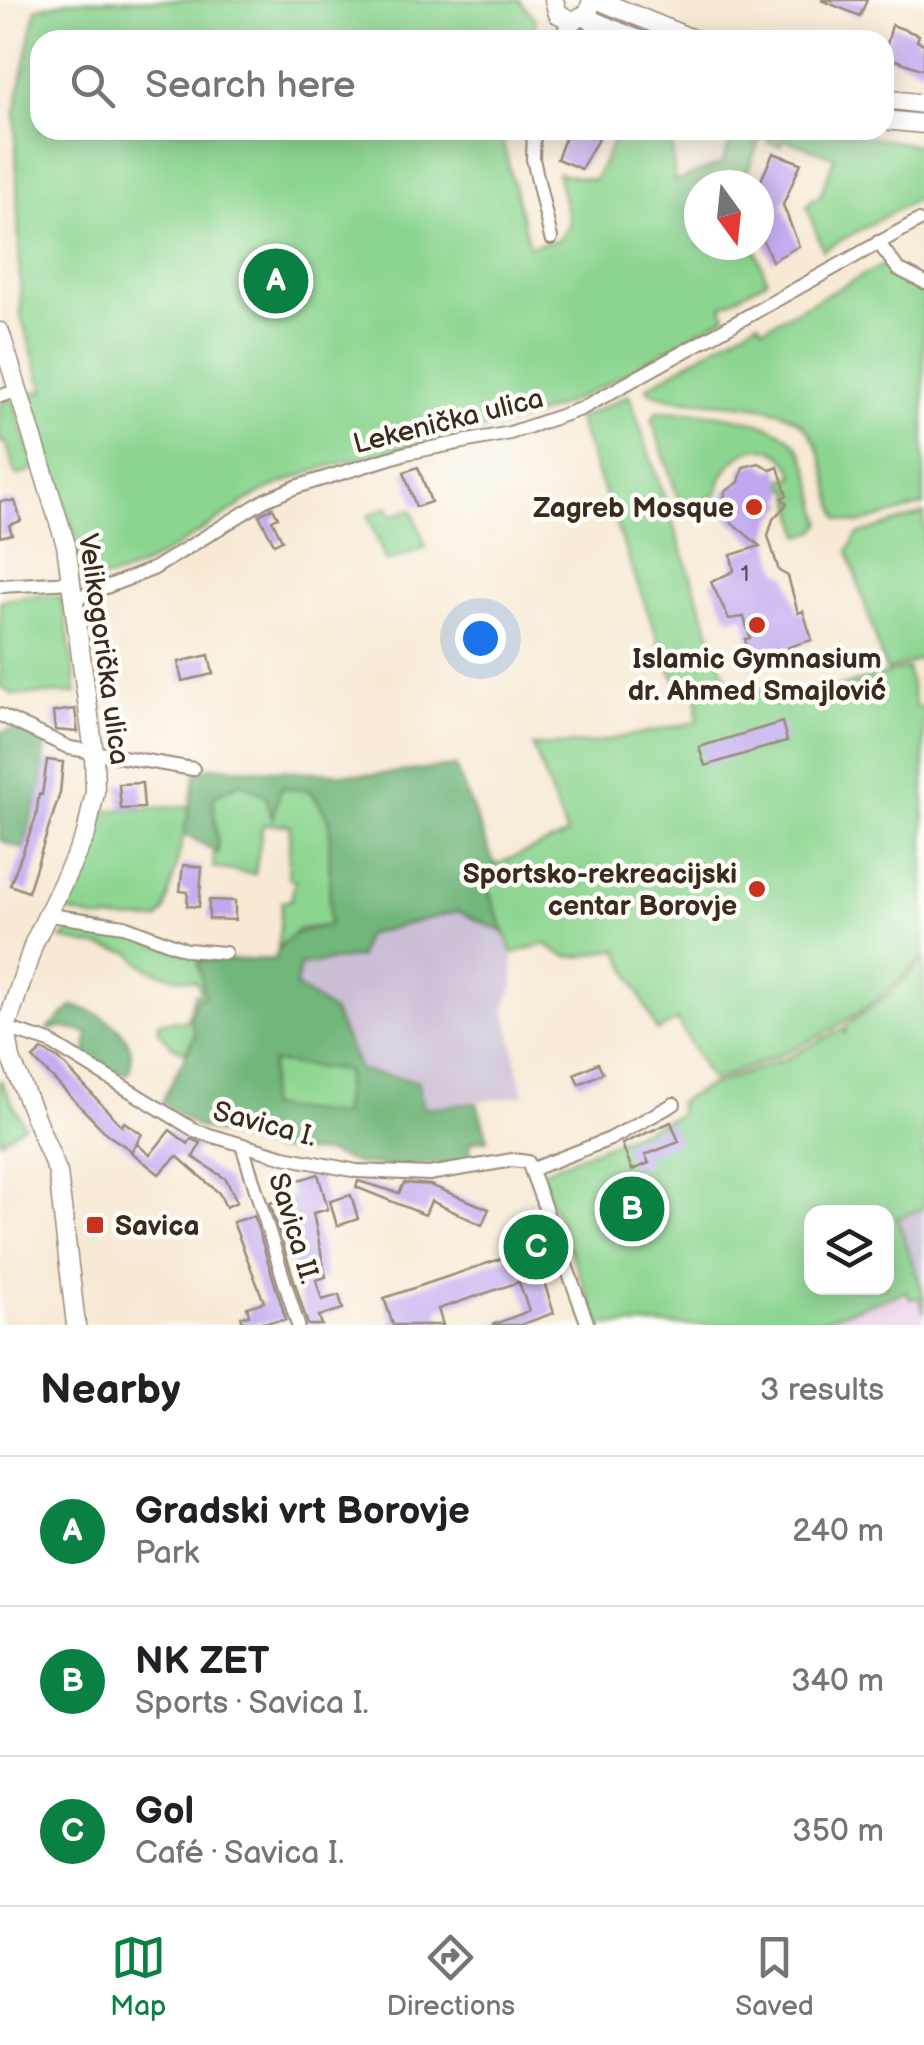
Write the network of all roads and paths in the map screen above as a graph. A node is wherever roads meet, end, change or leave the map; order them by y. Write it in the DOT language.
graph roads {
  1 [pos="554,0"];
  2 [pos="585,9"];
  3 [pos="569,30"];
  4 [pos="622,30"];
  5 [pos="660,30"];
  6 [pos="894,101"];
  7 [pos="924,104"];
  8 [pos="894,121"];
  9 [pos="924,124"];
  10 [pos="534,140"];
  11 [pos="918,221"];
  12 [pos="551,238"];
  13 [pos="878,242"];
  14 [pos="924,282"];
  15 [pos="0,332"];
  16 [pos="9,394"];
  17 [pos="0,586"];
  18 [pos="74,590"];
  19 [pos="0,715"];
  20 [pos="94,753"];
  21 [pos="193,769"];
  22 [pos="50,914"];
  23 [pos="225,953"];
  24 [pos="4,1006"];
  25 [pos="4,1035"];
  26 [pos="674,1104"];
  27 [pos="242,1145"];
  28 [pos="532,1169"];
  29 [pos="76,1325"];
  30 [pos="298,1325"];
  31 [pos="588,1325"];
  1 -- 2 [label="street"];
  2 -- 3 [label="street"];
  2 -- 4 [label="street"];
  2 -- 5 [label="street"];
  6 -- 7 [label="street"];
  8 -- 9 [label="street"];
  10 -- 12 [label="street"];
  11 -- 13 [label="street, Lekenička ulica"];
  13 -- 14 [label="street"];
  13 -- 18 [label="street, Lekenička ulica"];
  15 -- 16 [label="street, Velikogorička ulica"];
  16 -- 18 [label="street, Velikogorička ulica"];
  17 -- 18 [label="street, Lekenička ulica"];
  18 -- 20 [label="street, Velikogorička ulica"];
  19 -- 20 [label="street"];
  20 -- 21 [label="street"];
  20 -- 22 [label="street, Velikogorička ulica"];
  22 -- 23 [label="street"];
  22 -- 24 [label="street, Velikogorička ulica"];
  24 -- 25 [label="street, Velikogorička ulica"];
  25 -- 27 [label="street, Savica I."];
  25 -- 29 [label="street, Velikogorička ulica"];
  26 -- 28 [label="street, Savica I."];
  27 -- 28 [label="street, Savica I."];
  27 -- 30 [label="street, Savica II."];
  28 -- 31 [label="street"];
}
